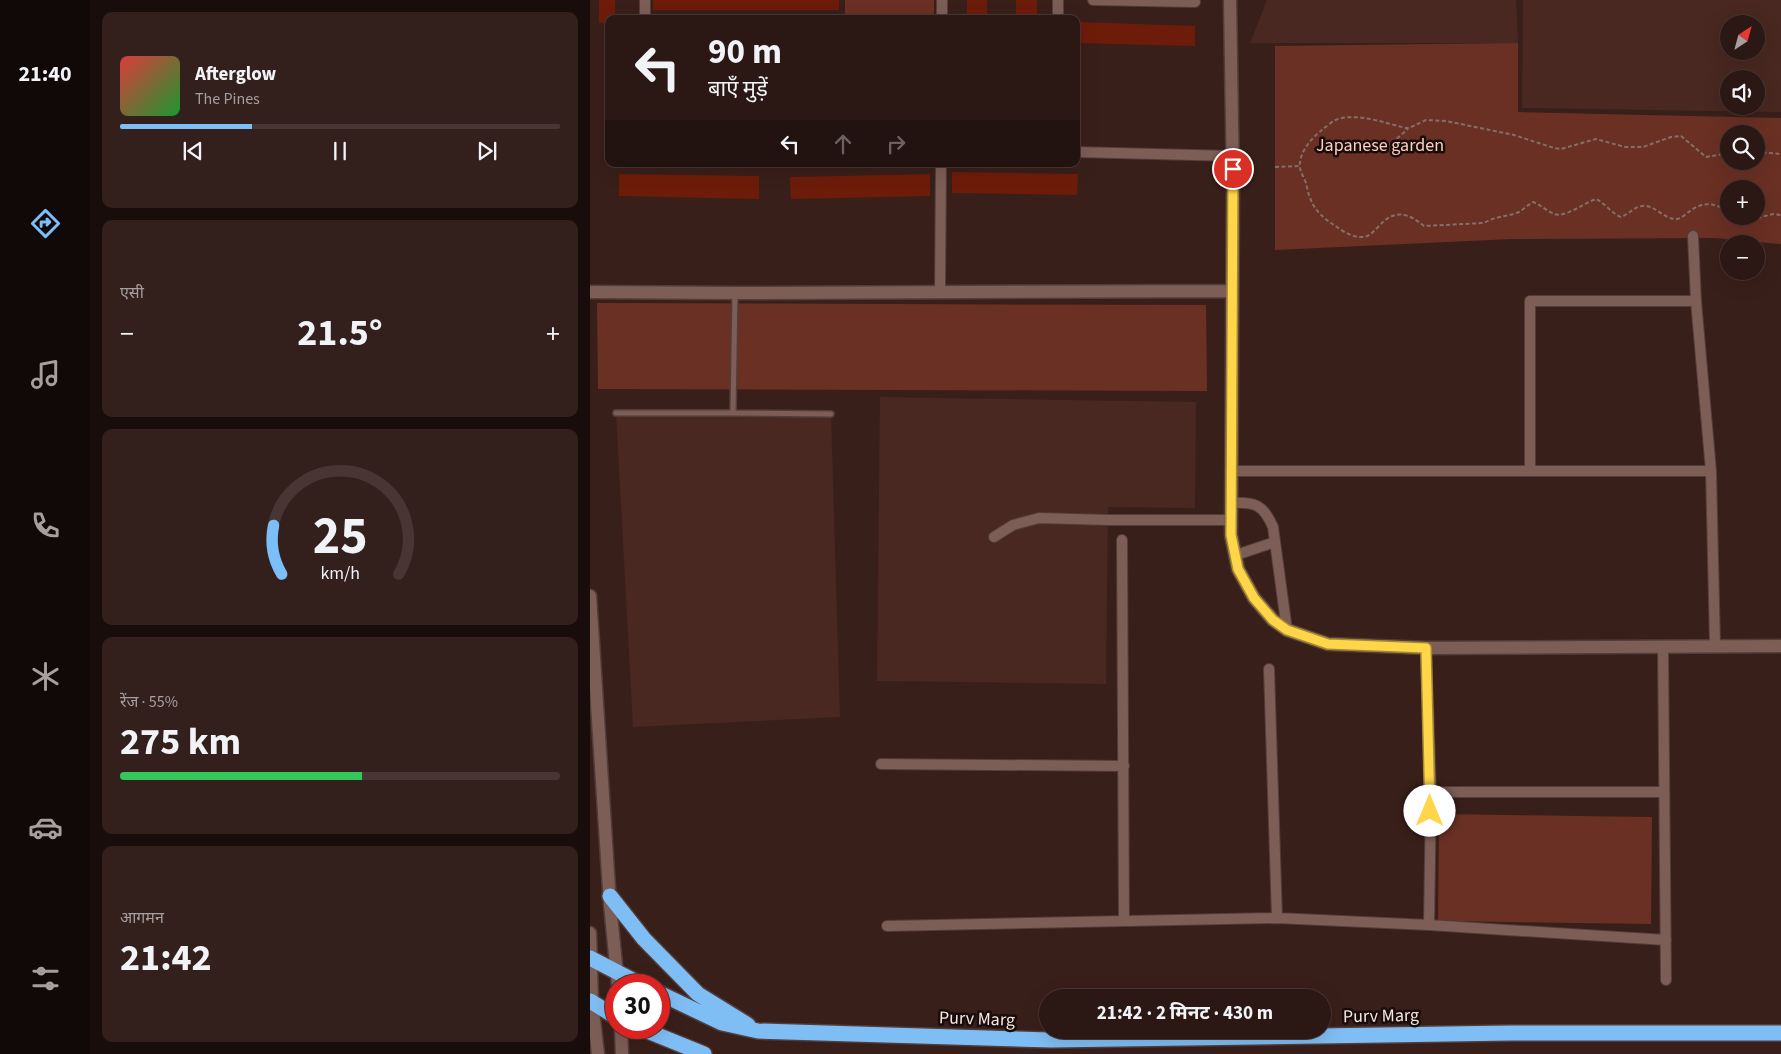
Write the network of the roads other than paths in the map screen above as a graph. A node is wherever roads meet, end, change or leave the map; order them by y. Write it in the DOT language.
graph roads {
  1 [pos="645,0"];
  2 [pos="942,0"];
  3 [pos="1058,0"];
  4 [pos="1093,0"];
  5 [pos="1230,0"];
  6 [pos="1195,2"];
  7 [pos="645,15"];
  8 [pos="942,15"];
  9 [pos="1058,15"];
  10 [pos="1080,152"];
  11 [pos="1232,156"];
  12 [pos="941,167"];
  13 [pos="1694,236"];
  14 [pos="940,291"];
  15 [pos="1232,291"];
  16 [pos="590,292"];
  17 [pos="735,293"];
  18 [pos="1696,301"];
  19 [pos="616,413"];
  20 [pos="733,413"];
  21 [pos="831,414"];
  22 [pos="1230,471"];
  23 [pos="1530,471"];
  24 [pos="1711,471"];
  25 [pos="1231,503"];
  26 [pos="1232,520"];
  27 [pos="994,536"];
  28 [pos="1122,540"];
  29 [pos="1275,542"];
  30 [pos="1236,554"];
  31 [pos="590,596"];
  32 [pos="1287,630"];
  33 [pos="1715,645"];
  34 [pos="1781,646"];
  35 [pos="1663,647"];
  36 [pos="1426,648"];
  37 [pos="1269,669"];
  38 [pos="881,764"];
  39 [pos="1124,766"];
  40 [pos="1431,792"];
  41 [pos="1664,792"];
  42 [pos="610,896"];
  43 [pos="1277,918"];
  44 [pos="1124,921"];
  45 [pos="1429,925"];
  46 [pos="887,926"];
  47 [pos="590,933"];
  48 [pos="1666,940"];
  49 [pos="591,958"];
  50 [pos="611,974"];
  51 [pos="617,974"];
  52 [pos="1666,980"];
  53 [pos="670,998"];
  54 [pos="591,1001"];
  55 [pos="605,1010"];
  56 [pos="758,1031"];
  57 [pos="1781,1033"];
  58 [pos="621,1039"];
  59 [pos="667,1039"];
  60 [pos="598,1054"];
  61 [pos="622,1054"];
  62 [pos="704,1054"];
  1 -- 7 [label="street"];
  2 -- 8 [label="street"];
  3 -- 9 [label="street"];
  4 -- 6 [label="street"];
  5 -- 11 [label="street"];
  10 -- 11 [label="street"];
  11 -- 15 [label="street"];
  12 -- 14 [label="street"];
  13 -- 18 [label="street"];
  14 -- 15 [label="street"];
  14 -- 17 [label="street"];
  15 -- 22 [label="street"];
  16 -- 17 [label="street"];
  17 -- 20 [label="lane"];
  18 -- 23 [label="street"];
  18 -- 24 [label="street"];
  19 -- 20 [label="lane"];
  20 -- 21 [label="lane"];
  22 -- 23 [label="street"];
  22 -- 25 [label="street"];
  23 -- 24 [label="street"];
  24 -- 33 [label="street"];
  25 -- 26 [label="street"];
  25 -- 29 [label="street"];
  26 -- 27 [label="street"];
  26 -- 30 [label="street"];
  28 -- 39 [label="street"];
  29 -- 30 [label="street"];
  29 -- 32 [label="street"];
  30 -- 32 [label="street"];
  31 -- 42 [label="street"];
  32 -- 36 [label="street"];
  33 -- 34 [label="street"];
  33 -- 35 [label="street"];
  35 -- 36 [label="street"];
  35 -- 41 [label="street"];
  36 -- 40 [label="street"];
  37 -- 43 [label="street"];
  38 -- 39 [label="street"];
  39 -- 44 [label="street"];
  40 -- 41 [label="street"];
  40 -- 45 [label="street"];
  41 -- 48 [label="street"];
  42 -- 51 [label="street"];
  42 -- 56 [label="highway"];
  43 -- 44 [label="street"];
  43 -- 45 [label="street"];
  44 -- 46 [label="street"];
  45 -- 48 [label="street"];
  47 -- 49 [label="street"];
  48 -- 52 [label="street"];
  49 -- 50 [label="highway"];
  49 -- 54 [label="street"];
  53 -- 56 [label="highway, Purv Marg"];
  54 -- 55 [label="highway"];
  54 -- 60 [label="street"];
  56 -- 57 [label="highway, Purv Marg"];
  58 -- 61 [label="street"];
  59 -- 62 [label="highway"];
}
